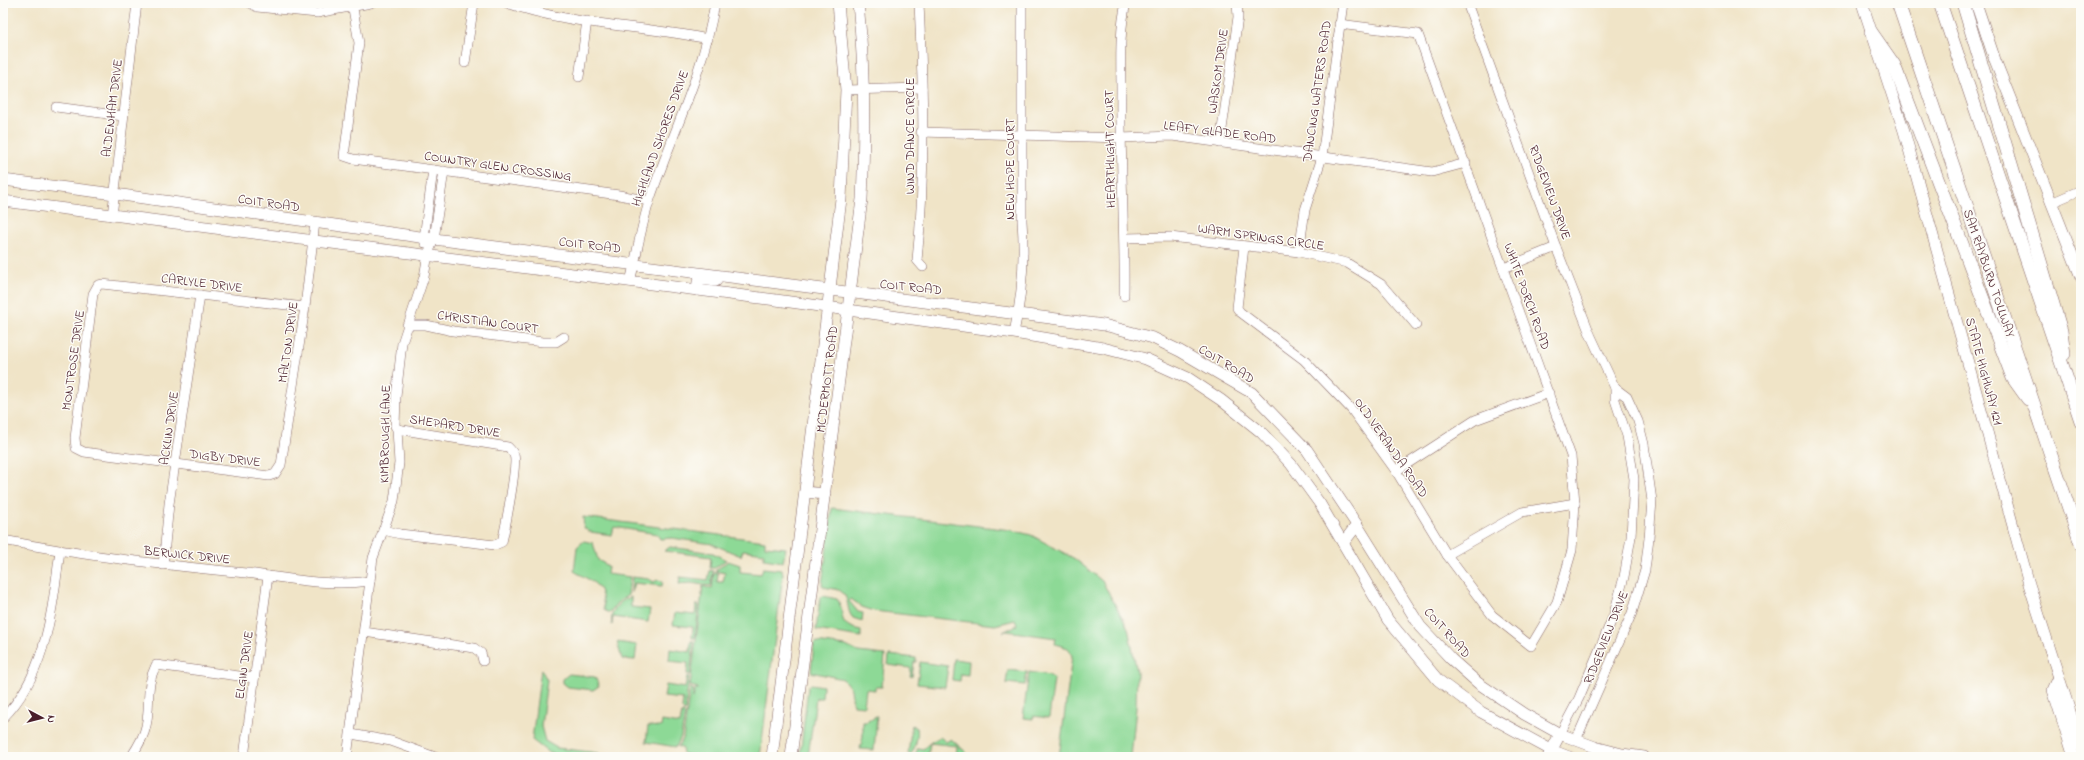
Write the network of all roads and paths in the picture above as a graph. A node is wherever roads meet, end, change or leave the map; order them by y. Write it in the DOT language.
graph roads {
  1 [pos="137,3"];
  2 [pos="250,3"];
  3 [pos="371,3"];
  4 [pos="474,3"];
  5 [pos="507,3"];
  6 [pos="715,3"];
  7 [pos="838,3"];
  8 [pos="858,3"];
  9 [pos="919,3"];
  10 [pos="1022,3"];
  11 [pos="1126,3"];
  12 [pos="1236,3"];
  13 [pos="1343,3"];
  14 [pos="1467,3"];
  15 [pos="1862,3"];
  16 [pos="1898,3"];
  17 [pos="1940,3"];
  18 [pos="1963,3"];
  19 [pos="1976,3"];
  20 [pos="352,5"];
  21 [pos="587,21"];
  22 [pos="1339,24"];
  23 [pos="1871,32"];
  24 [pos="708,39"];
  25 [pos="465,63"];
  26 [pos="579,77"];
  27 [pos="922,88"];
  28 [pos="846,90"];
  29 [pos="864,90"];
  30 [pos="56,107"];
  31 [pos="122,116"];
  32 [pos="921,132"];
  33 [pos="1022,135"];
  34 [pos="1120,138"];
  35 [pos="1220,143"];
  36 [pos="1322,157"];
  37 [pos="1466,163"];
  38 [pos="433,170"];
  39 [pos="444,171"];
  40 [pos="3,180"];
  41 [pos="2081,190"];
  42 [pos="115,194"];
  43 [pos="3,201"];
  44 [pos="649,201"];
  45 [pos="2051,203"];
  46 [pos="112,216"];
  47 [pos="315,222"];
  48 [pos="429,238"];
  49 [pos="1125,238"];
  50 [pos="313,240"];
  51 [pos="1244,247"];
  52 [pos="1556,247"];
  53 [pos="1299,252"];
  54 [pos="428,254"];
  55 [pos="635,264"];
  56 [pos="923,267"];
  57 [pos="1504,268"];
  58 [pos="733,276"];
  59 [pos="2081,277"];
  60 [pos="630,282"];
  61 [pos="96,287"];
  62 [pos="697,290"];
  63 [pos="830,290"];
  64 [pos="851,293"];
  65 [pos="200,295"];
  66 [pos="1124,296"];
  67 [pos="305,307"];
  68 [pos="828,308"];
  69 [pos="848,311"];
  70 [pos="1018,313"];
  71 [pos="407,325"];
  72 [pos="1416,325"];
  73 [pos="1014,334"];
  74 [pos="564,337"];
  75 [pos="2066,378"];
  76 [pos="1615,388"];
  77 [pos="1549,393"];
  78 [pos="2036,411"];
  79 [pos="2081,421"];
  80 [pos="397,429"];
  81 [pos="74,438"];
  82 [pos="176,464"];
  83 [pos="281,466"];
  84 [pos="1396,471"];
  85 [pos="805,492"];
  86 [pos="825,494"];
  87 [pos="1575,503"];
  88 [pos="1357,525"];
  89 [pos="383,530"];
  90 [pos="1335,530"];
  91 [pos="3,540"];
  92 [pos="1343,543"];
  93 [pos="2081,544"];
  94 [pos="60,551"];
  95 [pos="1447,555"];
  96 [pos="163,564"];
  97 [pos="268,576"];
  98 [pos="370,581"];
  99 [pos="788,630"];
  100 [pos="364,632"];
  101 [pos="807,633"];
  102 [pos="1531,646"];
  103 [pos="483,661"];
  104 [pos="2059,677"];
  105 [pos="254,678"];
  106 [pos="3,718"];
  107 [pos="351,734"];
  108 [pos="1560,734"];
  109 [pos="1576,740"];
  110 [pos="2080,740"];
  111 [pos="1550,753"];
  112 [pos="132,757"];
  113 [pos="244,757"];
  114 [pos="347,757"];
  115 [pos="435,757"];
  116 [pos="772,757"];
  117 [pos="791,757"];
  118 [pos="1569,757"];
  119 [pos="1644,757"];
  120 [pos="2074,757"];
  1 -- 31 [label="street, ALDENHAM DRIVE"];
  2 -- 20 [label="street"];
  3 -- 20 [label="street"];
  4 -- 25 [label="street"];
  5 -- 21 [label="street"];
  6 -- 24 [label="street, HIGHLAND SHORES DRIVE"];
  7 -- 28 [label="main road, MCDERMOTT ROAD"];
  8 -- 29 [label="main road, MCDERMOTT ROAD"];
  9 -- 27 [label="street, WIND DANCE CIRCLE"];
  10 -- 33 [label="street, NEW HOPE COURT"];
  11 -- 34 [label="street, HEARTHLIGHT COURT"];
  12 -- 35 [label="street, WASKOM DRIVE"];
  13 -- 22 [label="street, DANCING WATERS ROAD"];
  14 -- 52 [label="street, RIDGEVIEW DRIVE"];
  15 -- 23 [label="main road, STATE HIGHWAY 121"];
  16 -- 78 [label="highway, SAM RAYBURN TOLLWAY"];
  17 -- 75 [label="highway"];
  18 -- 75 [label="highway"];
  19 -- 45 [label="main road"];
  20 -- 38 [label="street, COUNTRY GLEN CROSSING"];
  21 -- 24 [label="street"];
  21 -- 26 [label="street"];
  22 -- 36 [label="street, DANCING WATERS ROAD"];
  22 -- 37 [label="street, WHITE PORCH ROAD"];
  23 -- 78 [label="highway"];
  23 -- 104 [label="main road, STATE HIGHWAY 121"];
  24 -- 44 [label="street, HIGHLAND SHORES DRIVE"];
  27 -- 29 [label="street"];
  27 -- 32 [label="street, WIND DANCE CIRCLE"];
  28 -- 29 [label="street"];
  28 -- 63 [label="main road, MCDERMOTT ROAD"];
  29 -- 64 [label="main road, MCDERMOTT ROAD"];
  30 -- 31 [label="street"];
  31 -- 42 [label="street, ALDENHAM DRIVE"];
  32 -- 33 [label="street, LEAFY GLADE ROAD"];
  32 -- 56 [label="street, WIND DANCE CIRCLE"];
  33 -- 34 [label="street, LEAFY GLADE ROAD"];
  33 -- 70 [label="street, NEW HOPE COURT"];
  34 -- 35 [label="street, LEAFY GLADE ROAD"];
  34 -- 49 [label="street, HEARTHLIGHT COURT"];
  35 -- 36 [label="street, LEAFY GLADE ROAD"];
  36 -- 37 [label="street, LEAFY GLADE ROAD"];
  36 -- 53 [label="street, DANCING WATERS ROAD"];
  37 -- 57 [label="street, WHITE PORCH ROAD"];
  38 -- 39 [label="street, COUNTRY GLEN CROSSING"];
  38 -- 48 [label="street"];
  39 -- 44 [label="street, COUNTRY GLEN CROSSING"];
  39 -- 48 [label="street"];
  40 -- 42 [label="main road, COIT ROAD"];
  41 -- 45 [label="street"];
  42 -- 46 [label="street, ALDENHAM DRIVE"];
  42 -- 47 [label="main road, COIT ROAD"];
  43 -- 46 [label="main road"];
  44 -- 55 [label="street, HIGHLAND SHORES DRIVE"];
  45 -- 59 [label="main road"];
  46 -- 50 [label="main road"];
  47 -- 48 [label="main road, COIT ROAD"];
  47 -- 50 [label="street, MALTON DRIVE"];
  48 -- 54 [label="street, KIMBROUGH LANE"];
  48 -- 55 [label="main road, COIT ROAD"];
  49 -- 51 [label="street, WARM SPRINGS CIRCLE"];
  49 -- 66 [label="street, HEARTHLIGHT COURT"];
  50 -- 54 [label="main road"];
  50 -- 67 [label="street, MALTON DRIVE"];
  51 -- 53 [label="street, WARM SPRINGS CIRCLE"];
  51 -- 84 [label="street, OLD VERANDA ROAD"];
  52 -- 57 [label="street"];
  52 -- 76 [label="street, RIDGEVIEW DRIVE"];
  53 -- 72 [label="street, WARM SPRINGS CIRCLE"];
  54 -- 60 [label="main road"];
  54 -- 71 [label="street, KIMBROUGH LANE"];
  55 -- 58 [label="main road, COIT ROAD"];
  55 -- 60 [label="street, HIGHLAND SHORES DRIVE"];
  57 -- 77 [label="street, WHITE PORCH ROAD"];
  58 -- 62 [label="main road"];
  58 -- 63 [label="main road, COIT ROAD"];
  60 -- 62 [label="main road"];
  61 -- 65 [label="street, CARLYLE DRIVE"];
  61 -- 81 [label="street, MONTROSE DRIVE"];
  62 -- 68 [label="main road"];
  63 -- 64 [label="main road, COIT ROAD"];
  63 -- 68 [label="main road, MCDERMOTT ROAD"];
  64 -- 69 [label="main road, MCDERMOTT ROAD"];
  64 -- 70 [label="main road, COIT ROAD"];
  65 -- 67 [label="street, CARLYLE DRIVE"];
  65 -- 82 [label="street, ACKLIN DRIVE"];
  67 -- 83 [label="street, MALTON DRIVE"];
  68 -- 69 [label="main road"];
  68 -- 85 [label="main road, MCDERMOTT ROAD"];
  69 -- 73 [label="main road"];
  69 -- 86 [label="main road, MCDERMOTT ROAD"];
  70 -- 73 [label="street, NEW HOPE COURT"];
  70 -- 88 [label="main road, COIT ROAD"];
  71 -- 74 [label="street, CHRISTIAN COURT"];
  71 -- 80 [label="street, KIMBROUGH LANE"];
  73 -- 90 [label="main road"];
  75 -- 79 [label="highway"];
  76 -- 108 [label="street, RIDGEVIEW DRIVE"];
  76 -- 109 [label="street, RIDGEVIEW DRIVE"];
  77 -- 84 [label="street"];
  77 -- 87 [label="street, WHITE PORCH ROAD"];
  78 -- 93 [label="highway, SAM RAYBURN TOLLWAY"];
  80 -- 89 [label="street, KIMBROUGH LANE"];
  80 -- 89 [label="street, SHEPARD DRIVE"];
  81 -- 82 [label="street, DIGBY DRIVE"];
  82 -- 83 [label="street, DIGBY DRIVE"];
  82 -- 96 [label="street, ACKLIN DRIVE"];
  84 -- 95 [label="street, OLD VERANDA ROAD"];
  85 -- 86 [label="main road"];
  85 -- 99 [label="main road, MCDERMOTT ROAD"];
  86 -- 101 [label="main road, MCDERMOTT ROAD"];
  87 -- 95 [label="street"];
  87 -- 102 [label="street, WHITE PORCH ROAD"];
  88 -- 90 [label="main road"];
  88 -- 92 [label="main road"];
  88 -- 108 [label="main road, COIT ROAD"];
  89 -- 98 [label="street, KIMBROUGH LANE"];
  90 -- 92 [label="main road"];
  91 -- 94 [label="street, BERWICK DRIVE"];
  92 -- 111 [label="main road"];
  94 -- 96 [label="street, BERWICK DRIVE"];
  94 -- 106 [label="street"];
  95 -- 102 [label="street, OLD VERANDA ROAD"];
  96 -- 97 [label="street, BERWICK DRIVE"];
  97 -- 98 [label="street, BERWICK DRIVE"];
  97 -- 105 [label="street, ELGIN DRIVE"];
  98 -- 100 [label="street, KIMBROUGH LANE"];
  99 -- 101 [label="main road"];
  99 -- 116 [label="main road, MCDERMOTT ROAD"];
  100 -- 103 [label="street"];
  100 -- 107 [label="street, KIMBROUGH LANE"];
  101 -- 117 [label="main road, MCDERMOTT ROAD"];
  104 -- 110 [label="main road, STATE HIGHWAY 121"];
  104 -- 120 [label="main road"];
  105 -- 112 [label="street"];
  105 -- 113 [label="street, ELGIN DRIVE"];
  107 -- 114 [label="street, KIMBROUGH LANE"];
  107 -- 115 [label="street"];
  108 -- 109 [label="main road, COIT ROAD"];
  108 -- 111 [label="main road, RIDGEVIEW DRIVE"];
  109 -- 118 [label="main road, RIDGEVIEW DRIVE"];
  109 -- 119 [label="main road, COIT ROAD"];
  111 -- 118 [label="main road"];
}
